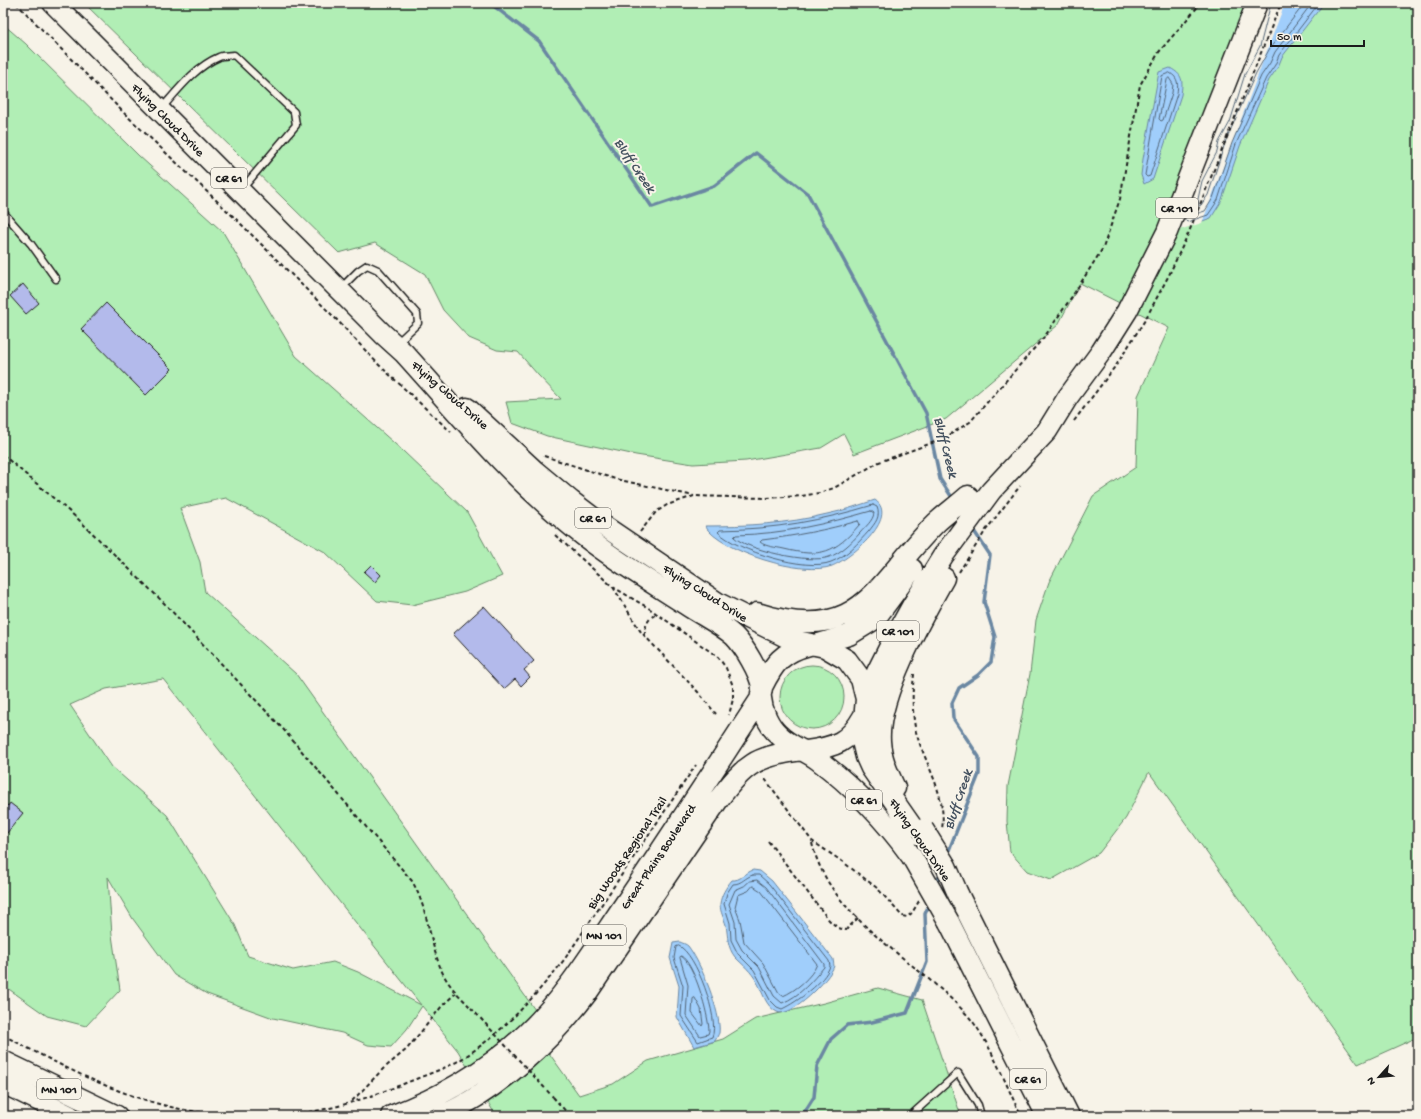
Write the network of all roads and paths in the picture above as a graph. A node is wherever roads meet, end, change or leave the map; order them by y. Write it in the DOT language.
graph roads {
  1 [pos="16,3"];
  2 [pos="53,3"];
  3 [pos="1201,3"];
  4 [pos="1256,3"];
  5 [pos="160,110"];
  6 [pos="241,191"];
  7 [pos="3,212"];
  8 [pos="56,279"];
  9 [pos="340,289"];
  10 [pos="400,348"];
  11 [pos="1068,397"];
  12 [pos="453,433"];
  13 [pos="3,455"];
  14 [pos="543,456"];
  15 [pos="695,496"];
  16 [pos="552,532"];
  17 [pos="631,544"];
  18 [pos="652,558"];
  19 [pos="944,559"];
  20 [pos="613,586"];
  21 [pos="658,614"];
  22 [pos="645,638"];
  23 [pos="812,645"];
  24 [pos="915,669"];
  25 [pos="761,692"];
  26 [pos="716,714"];
  27 [pos="864,714"];
  28 [pos="728,720"];
  29 [pos="804,751"];
  30 [pos="698,763"];
  31 [pos="765,779"];
  32 [pos="920,831"];
  33 [pos="942,836"];
  34 [pos="768,841"];
  35 [pos="812,842"];
  36 [pos="921,897"];
  37 [pos="858,918"];
  38 [pos="456,993"];
  39 [pos="3,1036"];
  40 [pos="3,1061"];
  41 [pos="3,1083"];
  42 [pos="351,1102"];
  43 [pos="70,1116"];
  44 [pos="117,1116"];
  45 [pos="391,1116"];
  46 [pos="441,1116"];
  47 [pos="570,1116"];
  48 [pos="910,1116"];
  49 [pos="981,1116"];
  50 [pos="1021,1116"];
  51 [pos="1047,1116"];
  52 [pos="1069,1116"];
  1 -- 12 [label="path"];
  2 -- 5 [label="main road, Flying Cloud Drive / CR 61"];
  3 -- 15 [label="path"];
  4 -- 11 [label="main road, CR 101"];
  5 -- 6 [label="main road, Flying Cloud Drive / CR 61"];
  5 -- 6 [label="lane"];
  6 -- 9 [label="main road, Flying Cloud Drive / CR 61"];
  7 -- 8 [label="lane"];
  9 -- 10 [label="main road, Flying Cloud Drive / CR 61"];
  9 -- 10 [label="lane"];
  10 -- 17 [label="main road, Flying Cloud Drive / CR 61"];
  10 -- 25 [label="main road, Flying Cloud Drive / CR 61"];
  11 -- 19 [label="main road, CR 101"];
  11 -- 19 [label="main road, CR 101"];
  13 -- 38 [label="path"];
  14 -- 15 [label="path"];
  15 -- 17 [label="path"];
  16 -- 20 [label="path"];
  17 -- 18 [label="main road, Flying Cloud Drive / CR 61"];
  18 -- 19 [label="main road"];
  18 -- 23 [label="main road, Flying Cloud Drive / CR 61"];
  19 -- 23 [label="main road, CR 101"];
  19 -- 27 [label="main road, CR 101"];
  19 -- 32 [label="main road"];
  20 -- 21 [label="path"];
  20 -- 22 [label="path"];
  21 -- 22 [label="path"];
  21 -- 28 [label="path"];
  22 -- 26 [label="path"];
  23 -- 25 [label="main road, CR 101"];
  23 -- 27 [label="main road, Flying Cloud Drive / CR 61"];
  24 -- 33 [label="path"];
  25 -- 29 [label="main road, Flying Cloud Drive / CR 61"];
  25 -- 45 [label="main road, Great Plains Boulevard / MN 101"];
  27 -- 29 [label="main road, CR 101"];
  27 -- 32 [label="main road, Flying Cloud Drive / CR 61"];
  29 -- 46 [label="main road, Great Plains Boulevard / MN 101"];
  29 -- 51 [label="main road, Flying Cloud Drive / CR 61, bridge"];
  30 -- 42 [label="path, Big Woods Regional Trail"];
  31 -- 35 [label="path"];
  32 -- 52 [label="main road, Flying Cloud Drive, bridge"];
  34 -- 37 [label="path"];
  35 -- 36 [label="path"];
  35 -- 37 [label="path"];
  37 -- 50 [label="path"];
  38 -- 42 [label="path"];
  38 -- 47 [label="path, bridge"];
  39 -- 42 [label="path, Big Woods Regional Trail"];
  40 -- 44 [label="main road, MN 101"];
  41 -- 43 [label="main road, MN 101"];
  48 -- 49 [label="lane"];
}
